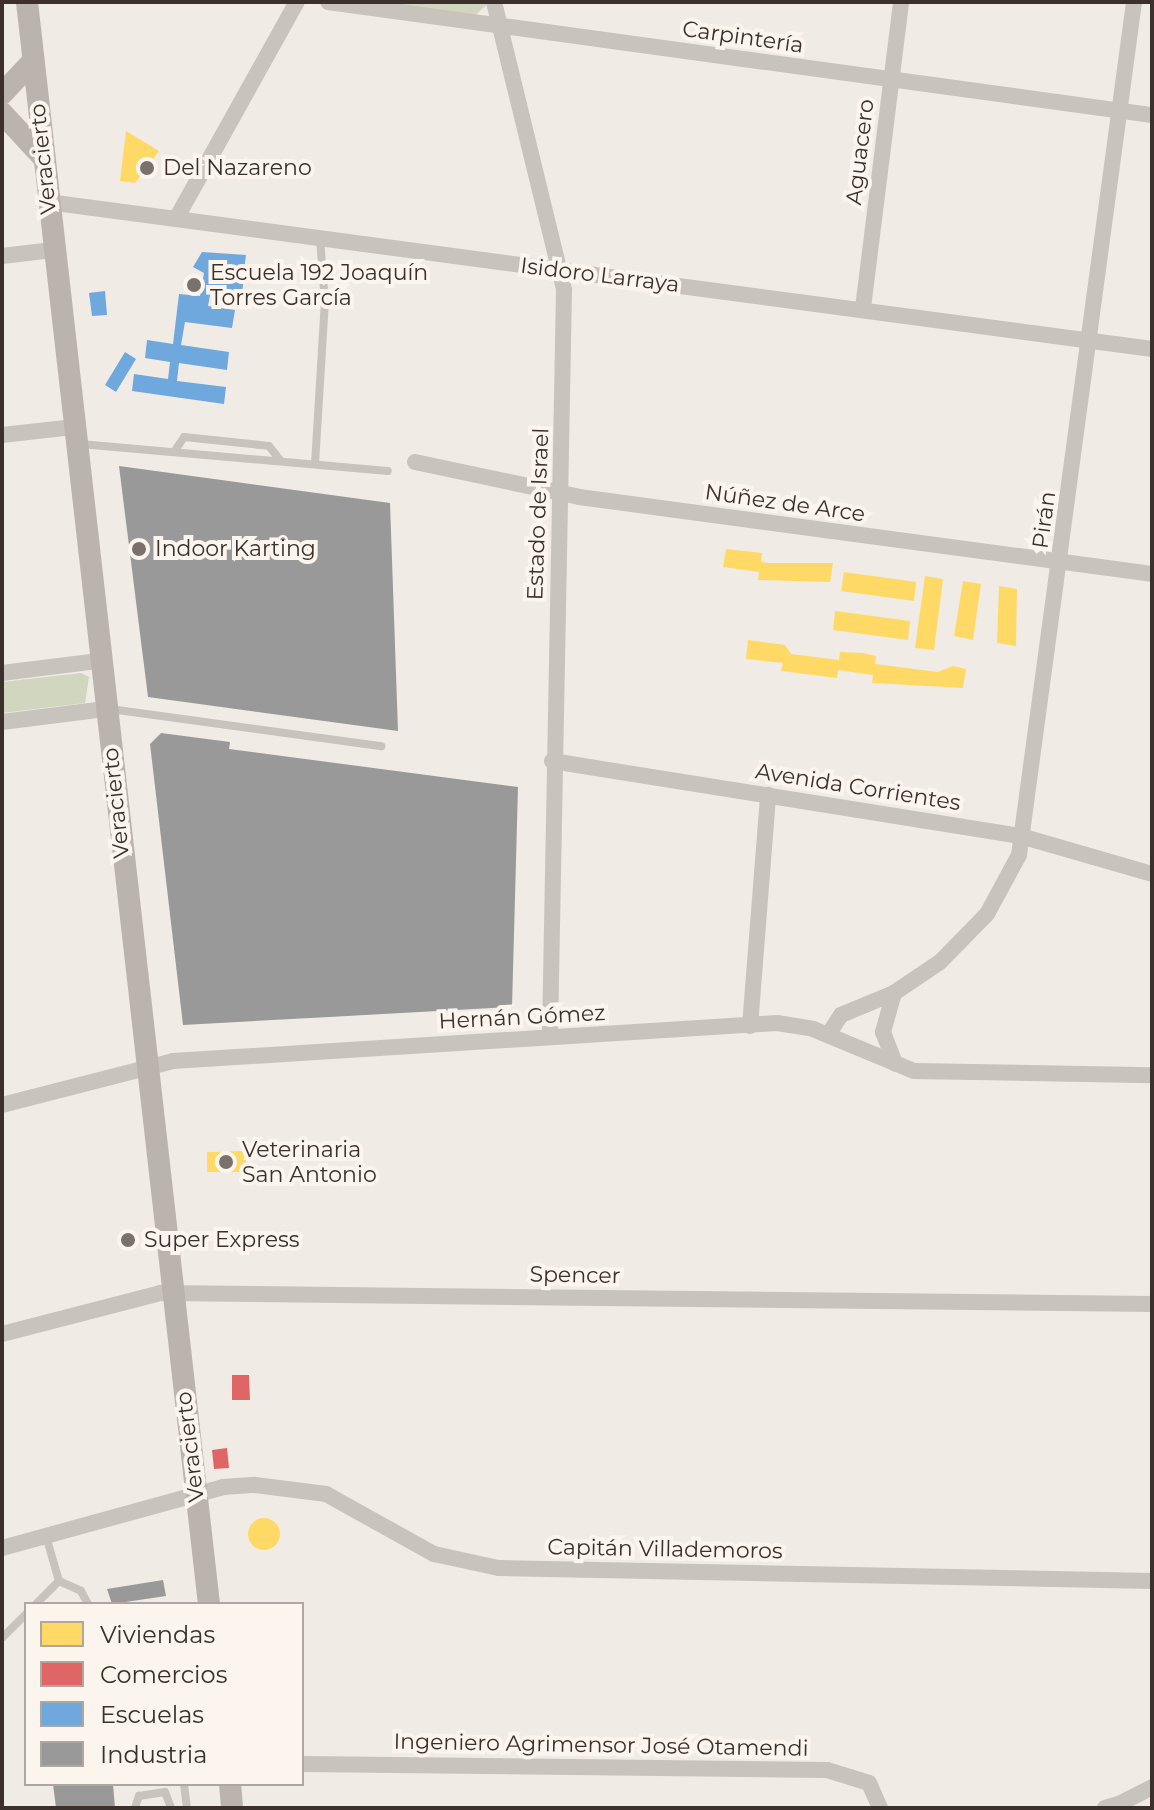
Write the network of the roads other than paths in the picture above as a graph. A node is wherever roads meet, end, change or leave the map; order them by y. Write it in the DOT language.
graph roads {
  1 [pos="27,2"];
  2 [pos="297,2"];
  3 [pos="328,2"];
  4 [pos="494,2"];
  5 [pos="901,2"];
  6 [pos="1134,2"];
  7 [pos="500,26"];
  8 [pos="33,61"];
  9 [pos="891,80"];
  10 [pos="2,94"];
  11 [pos="1120,111"];
  12 [pos="2,113"];
  13 [pos="1152,115"];
  14 [pos="42,156"];
  15 [pos="48,202"];
  16 [pos="176,219"];
  17 [pos="320,238"];
  18 [pos="53,250"];
  19 [pos="2,256"];
  20 [pos="563,270"];
  21 [pos="863,308"];
  22 [pos="1090,340"];
  23 [pos="1152,349"];
  24 [pos="2,435"];
  25 [pos="74,436"];
  26 [pos="415,462"];
  27 [pos="315,464"];
  28 [pos="388,471"];
  29 [pos="561,494"];
  30 [pos="1061,563"];
  31 [pos="1152,574"];
  32 [pos="99,661"];
  33 [pos="2,673"];
  34 [pos="105,709"];
  35 [pos="2,722"];
  36 [pos="381,746"];
  37 [pos="552,761"];
  38 [pos="768,795"];
  39 [pos="1024,837"];
  40 [pos="1152,874"];
  41 [pos="894,993"];
  42 [pos="750,1026"];
  43 [pos="828,1035"];
  44 [pos="550,1036"];
  45 [pos="895,1064"];
  46 [pos="145,1066"];
  47 [pos="1152,1075"];
  48 [pos="2,1105"];
  49 [pos="172,1293"];
  50 [pos="1152,1304"];
  51 [pos="2,1334"];
  52 [pos="196,1495"];
  53 [pos="46,1536"];
  54 [pos="2,1548"];
  55 [pos="59,1581"];
  56 [pos="1152,1581"];
  57 [pos="38,1602"];
  58 [pos="87,1602"];
  59 [pos="209,1602"];
  60 [pos="24,1616"];
  61 [pos="2,1638"];
  62 [pos="304,1764"];
  63 [pos="184,1786"];
  64 [pos="230,1786"];
  65 [pos="1152,1787"];
  66 [pos="1115,1806"];
  67 [pos="135,1808"];
  68 [pos="171,1808"];
  69 [pos="187,1808"];
  70 [pos="232,1808"];
  71 [pos="880,1808"];
  1 -- 8 [label="street, Veracierto"];
  2 -- 16 [label="street"];
  3 -- 7 [label="street, Carpintería"];
  4 -- 7 [label="street, Estado de Israel"];
  5 -- 9 [label="street, Aguacero"];
  6 -- 11 [label="street, Pirán"];
  7 -- 9 [label="street, Carpintería"];
  7 -- 20 [label="street, Estado de Israel"];
  8 -- 10 [label="street"];
  8 -- 14 [label="street, Veracierto"];
  9 -- 11 [label="street, Carpintería"];
  9 -- 21 [label="street, Aguacero"];
  11 -- 13 [label="street, Carpintería"];
  11 -- 22 [label="street, Pirán"];
  12 -- 14 [label="street"];
  14 -- 15 [label="street, Veracierto"];
  15 -- 16 [label="street, Isidoro Larraya"];
  15 -- 18 [label="street, Veracierto"];
  16 -- 17 [label="street, Isidoro Larraya"];
  17 -- 20 [label="street, Isidoro Larraya"];
  17 -- 27 [label="lane"];
  18 -- 19 [label="street"];
  18 -- 25 [label="street, Veracierto"];
  20 -- 21 [label="street, Isidoro Larraya"];
  20 -- 29 [label="street, Estado de Israel"];
  21 -- 22 [label="street, Isidoro Larraya"];
  22 -- 23 [label="street, Isidoro Larraya"];
  22 -- 30 [label="street, Pirán"];
  24 -- 25 [label="street"];
  25 -- 27 [label="lane"];
  25 -- 32 [label="street, Veracierto"];
  26 -- 29 [label="street, Núñez de Arce"];
  27 -- 28 [label="lane"];
  29 -- 30 [label="street, Núñez de Arce"];
  29 -- 37 [label="street, Estado de Israel"];
  30 -- 31 [label="street, Núñez de Arce"];
  30 -- 39 [label="street, Pirán"];
  32 -- 33 [label="street"];
  32 -- 34 [label="street, Veracierto"];
  34 -- 35 [label="street"];
  34 -- 36 [label="lane"];
  34 -- 46 [label="street, Veracierto"];
  37 -- 38 [label="street, Avenida Corrientes"];
  37 -- 44 [label="street, Estado de Israel"];
  38 -- 39 [label="street, Avenida Corrientes"];
  38 -- 42 [label="street"];
  39 -- 40 [label="street, Avenida Corrientes"];
  39 -- 41 [label="street, Pirán"];
  41 -- 43 [label="street, Pirán"];
  41 -- 45 [label="street"];
  42 -- 43 [label="street, Hernán Gómez"];
  42 -- 44 [label="street, Hernán Gómez"];
  43 -- 45 [label="street, Hernán Gómez"];
  44 -- 46 [label="street, Hernán Gómez"];
  45 -- 47 [label="street, Hernán Gómez"];
  46 -- 48 [label="street, Hernán Gómez"];
  46 -- 49 [label="street, Veracierto"];
  49 -- 50 [label="street, Spencer"];
  49 -- 51 [label="street, Spencer"];
  49 -- 52 [label="street, Veracierto"];
  52 -- 53 [label="street, Capitán Villademoros"];
  52 -- 56 [label="street, Capitán Villademoros"];
  52 -- 59 [label="street, Veracierto"];
  53 -- 54 [label="street, Capitán Villademoros"];
  53 -- 55 [label="lane"];
  55 -- 57 [label="lane"];
  55 -- 58 [label="lane"];
  60 -- 61 [label="lane"];
  62 -- 71 [label="street, Ingeniero Agrimensor José Otamendi"];
  63 -- 69 [label="lane"];
  64 -- 70 [label="street"];
  65 -- 66 [label="street"];
  67 -- 68 [label="lane"];
}
